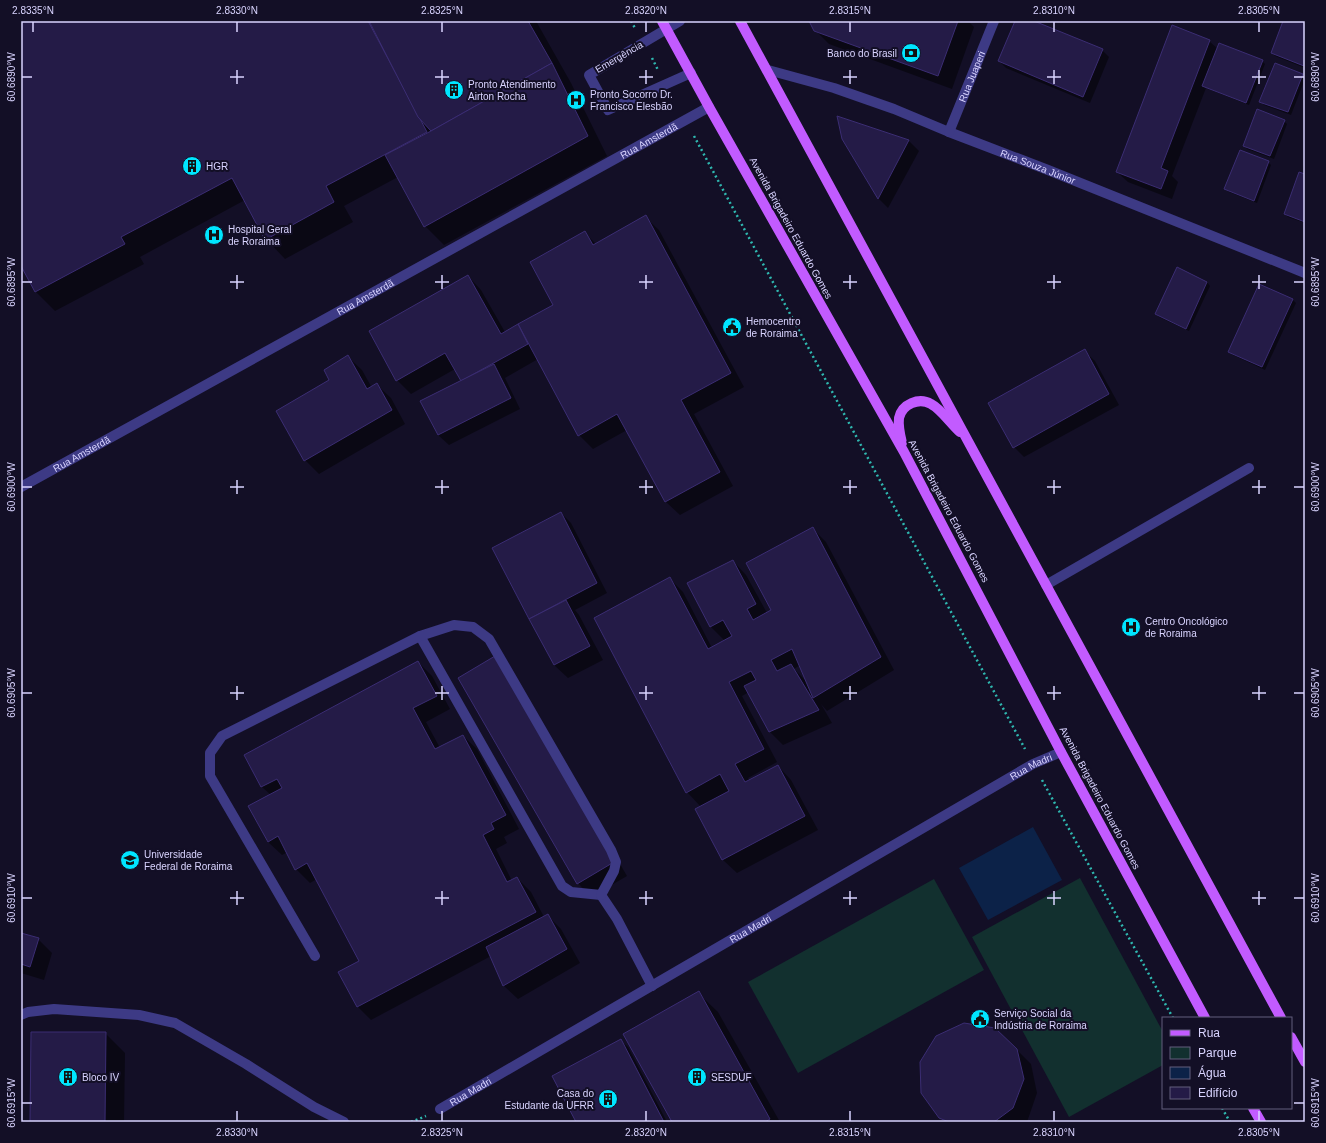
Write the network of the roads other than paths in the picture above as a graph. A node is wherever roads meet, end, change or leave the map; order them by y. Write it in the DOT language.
graph roads {
  1 [pos="680,21"];
  2 [pos="740,21"];
  3 [pos="994,21"];
  4 [pos="664,25"];
  5 [pos="768,70"];
  6 [pos="691,73"];
  7 [pos="709,107"];
  8 [pos="949,132"];
  9 [pos="1305,273"];
  10 [pos="966,437"];
  11 [pos="904,452"];
  12 [pos="1249,468"];
  13 [pos="21,487"];
  14 [pos="1046,585"];
  15 [pos="420,636"];
  16 [pos="1061,752"];
  17 [pos="601,895"];
  18 [pos="315,956"];
  19 [pos="652,986"];
  20 [pos="21,1015"];
  21 [pos="1204,1017"];
  22 [pos="1280,1017"];
  23 [pos="1292,1038"];
  24 [pos="1305,1062"];
  25 [pos="440,1109"];
  26 [pos="1254,1109"];
  27 [pos="344,1122"];
  28 [pos="1261,1122"];
  1 -- 4 [label="street, Emergência"];
  2 -- 5 [label="main road"];
  3 -- 8 [label="street, Rua Juaperi"];
  4 -- 6 [label="main road, Avenida Brigadeiro Eduardo Gomes"];
  4 -- 6 [label="street, Emergência"];
  5 -- 8 [label="street, Rua Souza Júnior"];
  5 -- 10 [label="main road"];
  6 -- 7 [label="main road, Avenida Brigadeiro Eduardo Gomes"];
  7 -- 11 [label="main road, Avenida Brigadeiro Eduardo Gomes"];
  7 -- 13 [label="street, Rua Amsterdã"];
  8 -- 9 [label="street, Rua Souza Júnior"];
  10 -- 11 [label="main road"];
  10 -- 14 [label="main road"];
  11 -- 16 [label="main road, Avenida Brigadeiro Eduardo Gomes"];
  12 -- 14 [label="street"];
  14 -- 22 [label="main road"];
  15 -- 17 [label="street"];
  15 -- 17 [label="street"];
  15 -- 18 [label="street"];
  16 -- 19 [label="street, Rua Madri"];
  16 -- 21 [label="main road, Avenida Brigadeiro Eduardo Gomes"];
  17 -- 19 [label="street"];
  19 -- 25 [label="street, Rua Madri"];
  20 -- 27 [label="street"];
  23 -- 24 [label="main road"];
  26 -- 28 [label="main road"];
}
